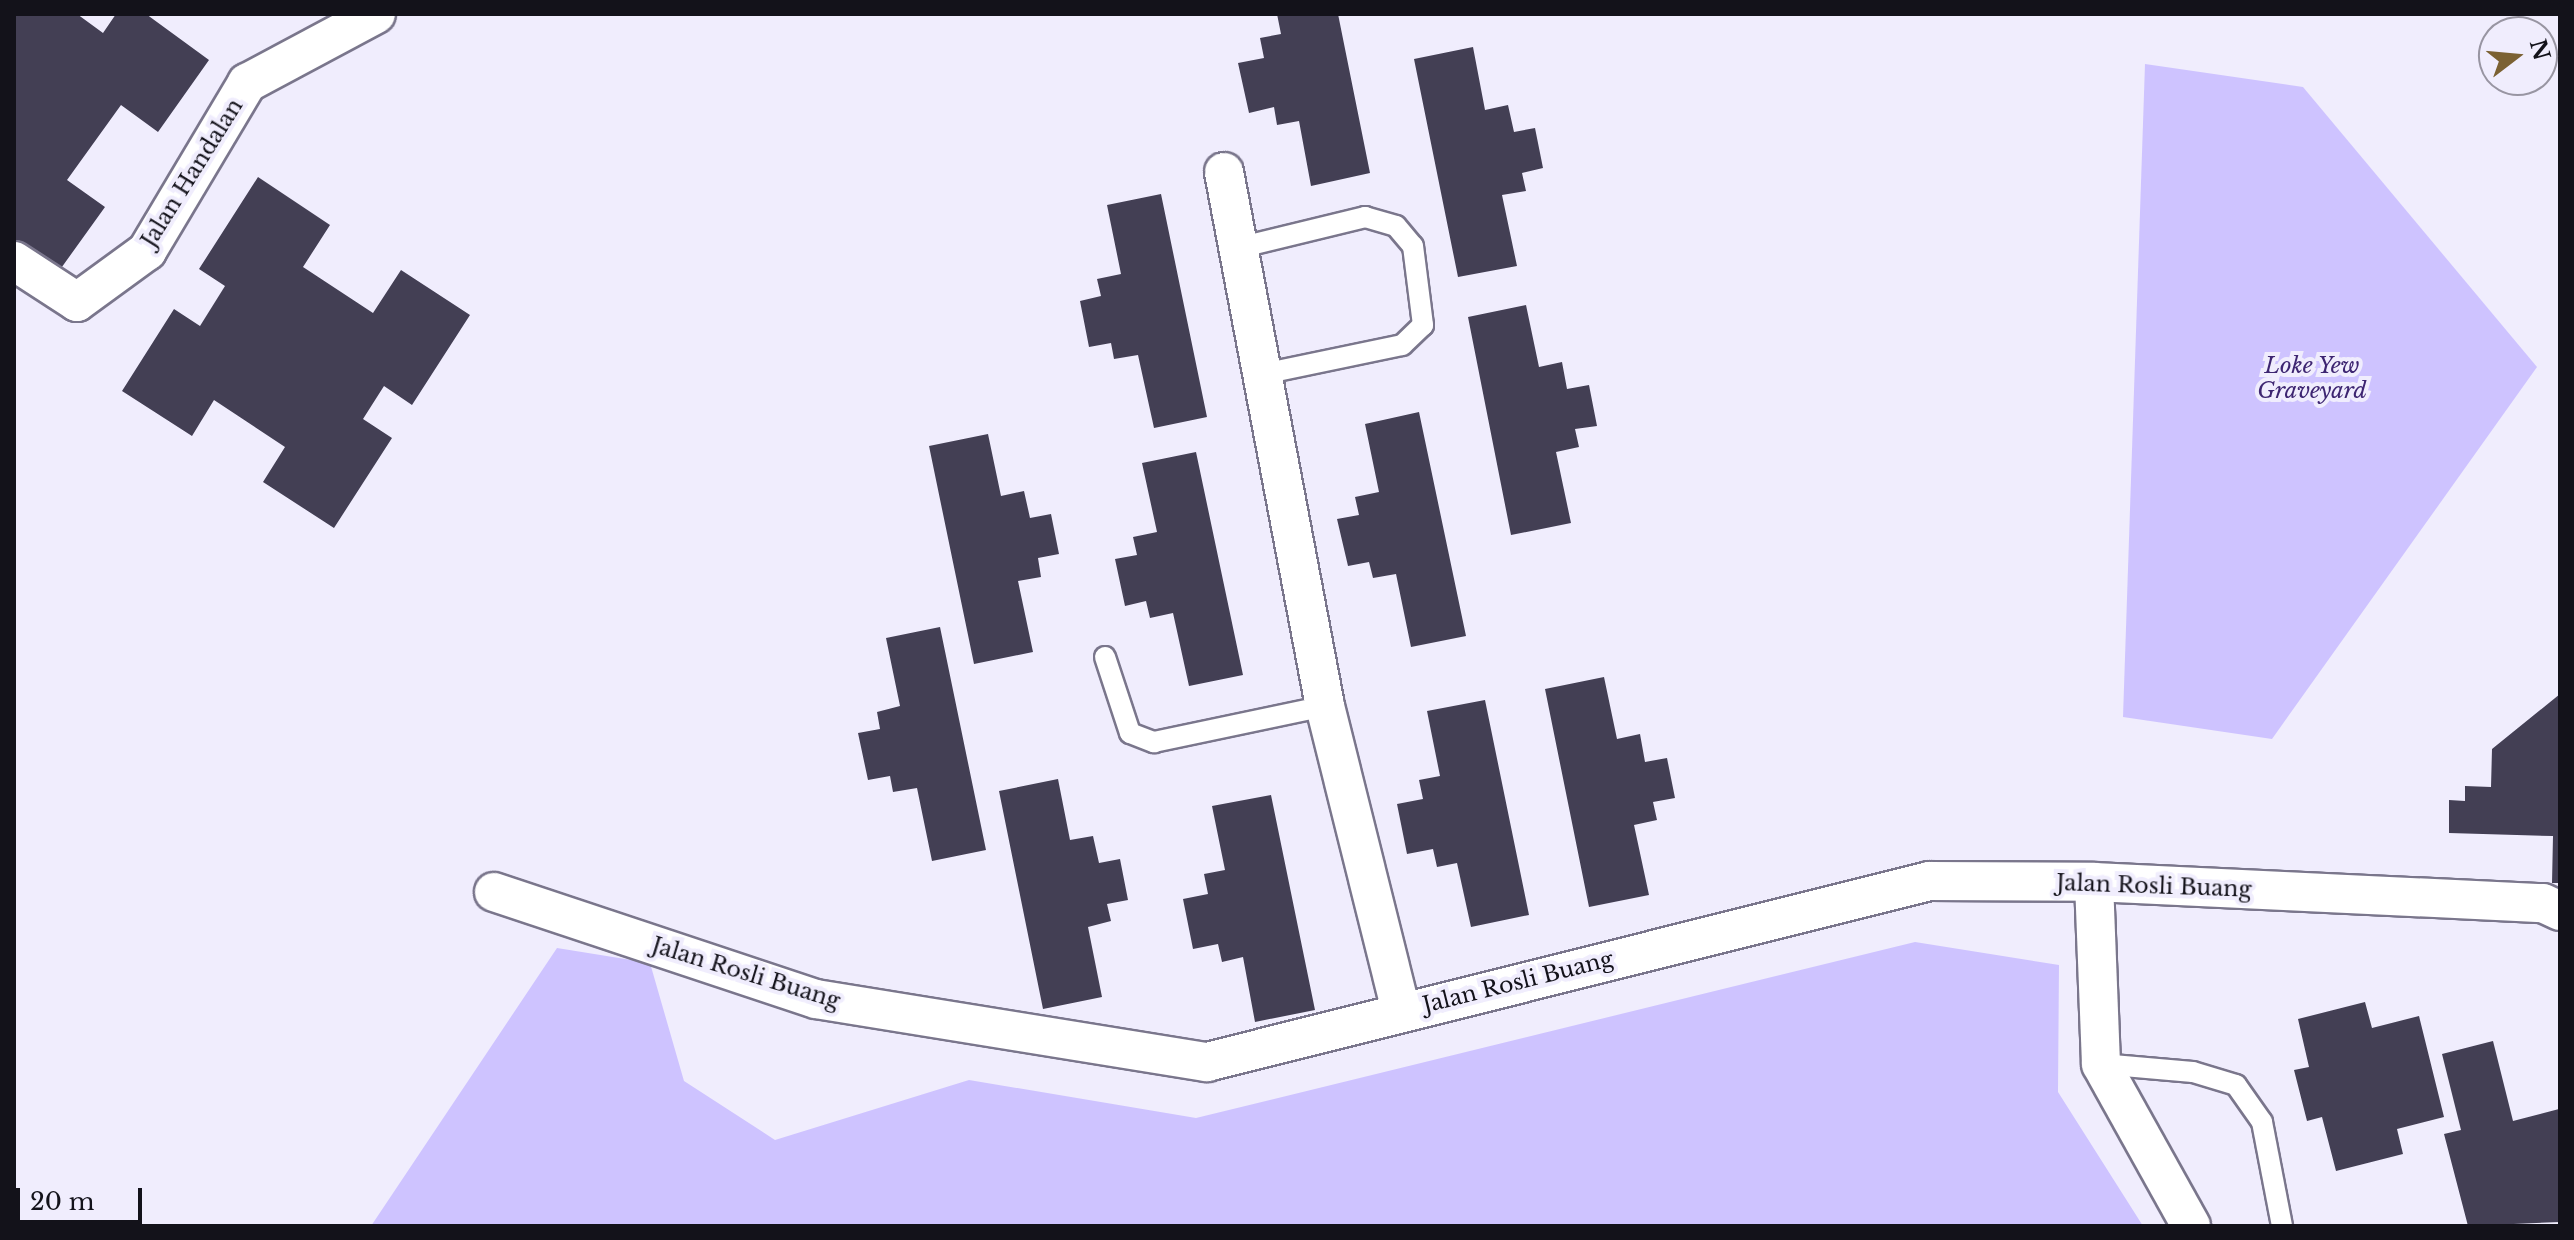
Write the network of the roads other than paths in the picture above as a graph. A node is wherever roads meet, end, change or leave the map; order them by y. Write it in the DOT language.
graph roads {
  1 [pos="376,14"];
  2 [pos="1224,172"];
  3 [pos="1242,247"];
  4 [pos="14,261"];
  5 [pos="1263,374"];
  6 [pos="1105,657"];
  7 [pos="1325,706"];
  8 [pos="2094,882"];
  9 [pos="494,892"];
  10 [pos="2560,911"];
  11 [pos="1401,1011"];
  12 [pos="2101,1064"];
  13 [pos="2191,1226"];
  14 [pos="2282,1226"];
  1 -- 4 [label="street, Jalan Handalan"];
  2 -- 3 [label="street"];
  3 -- 5 [label="street"];
  3 -- 5 [label="lane"];
  5 -- 7 [label="street"];
  6 -- 7 [label="lane"];
  7 -- 11 [label="street"];
  8 -- 10 [label="street, Jalan Rosli Buang"];
  8 -- 11 [label="street, Jalan Rosli Buang"];
  8 -- 12 [label="street"];
  9 -- 11 [label="street, Jalan Rosli Buang"];
  12 -- 13 [label="street"];
  12 -- 14 [label="lane"];
}
